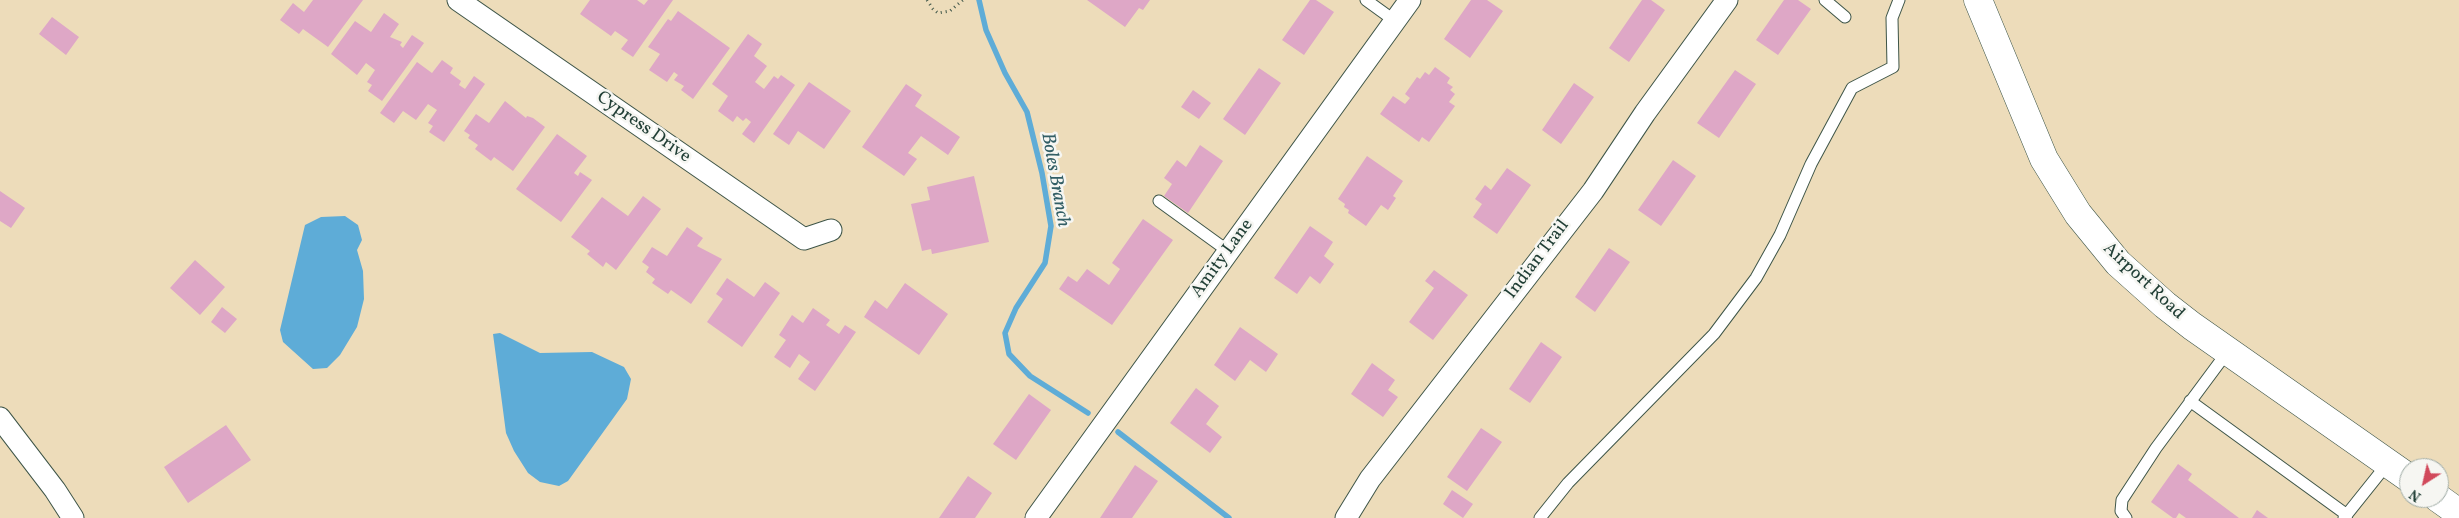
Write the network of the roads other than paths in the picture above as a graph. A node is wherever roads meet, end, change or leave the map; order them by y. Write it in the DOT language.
graph roads {
  1 [pos="458,0"];
  2 [pos="1366,0"];
  3 [pos="1410,0"];
  4 [pos="1727,0"];
  5 [pos="1824,0"];
  6 [pos="1899,0"];
  7 [pos="1978,0"];
  8 [pos="1845,17"];
  9 [pos="1396,21"];
  10 [pos="1159,201"];
  11 [pos="831,230"];
  12 [pos="1228,251"];
  13 [pos="2228,351"];
  14 [pos="2190,401"];
  15 [pos="0,418"];
  16 [pos="2398,470"];
  17 [pos="2345,516"];
  18 [pos="73,518"];
  19 [pos="1036,518"];
  20 [pos="1346,518"];
  21 [pos="1540,518"];
  22 [pos="2126,518"];
  1 -- 11 [label="street, Cypress Drive"];
  2 -- 9 [label="lane"];
  3 -- 9 [label="street, Amity Lane"];
  4 -- 20 [label="street, Indian Trail"];
  5 -- 8 [label="lane"];
  6 -- 21 [label="lane"];
  7 -- 13 [label="street, Airport Road"];
  9 -- 12 [label="street, Amity Lane"];
  10 -- 12 [label="lane"];
  12 -- 19 [label="street, Amity Lane"];
  13 -- 14 [label="lane"];
  13 -- 16 [label="street, Airport Road"];
  14 -- 17 [label="lane"];
  14 -- 22 [label="lane"];
  15 -- 18 [label="street"];
  16 -- 17 [label="lane"];
}
